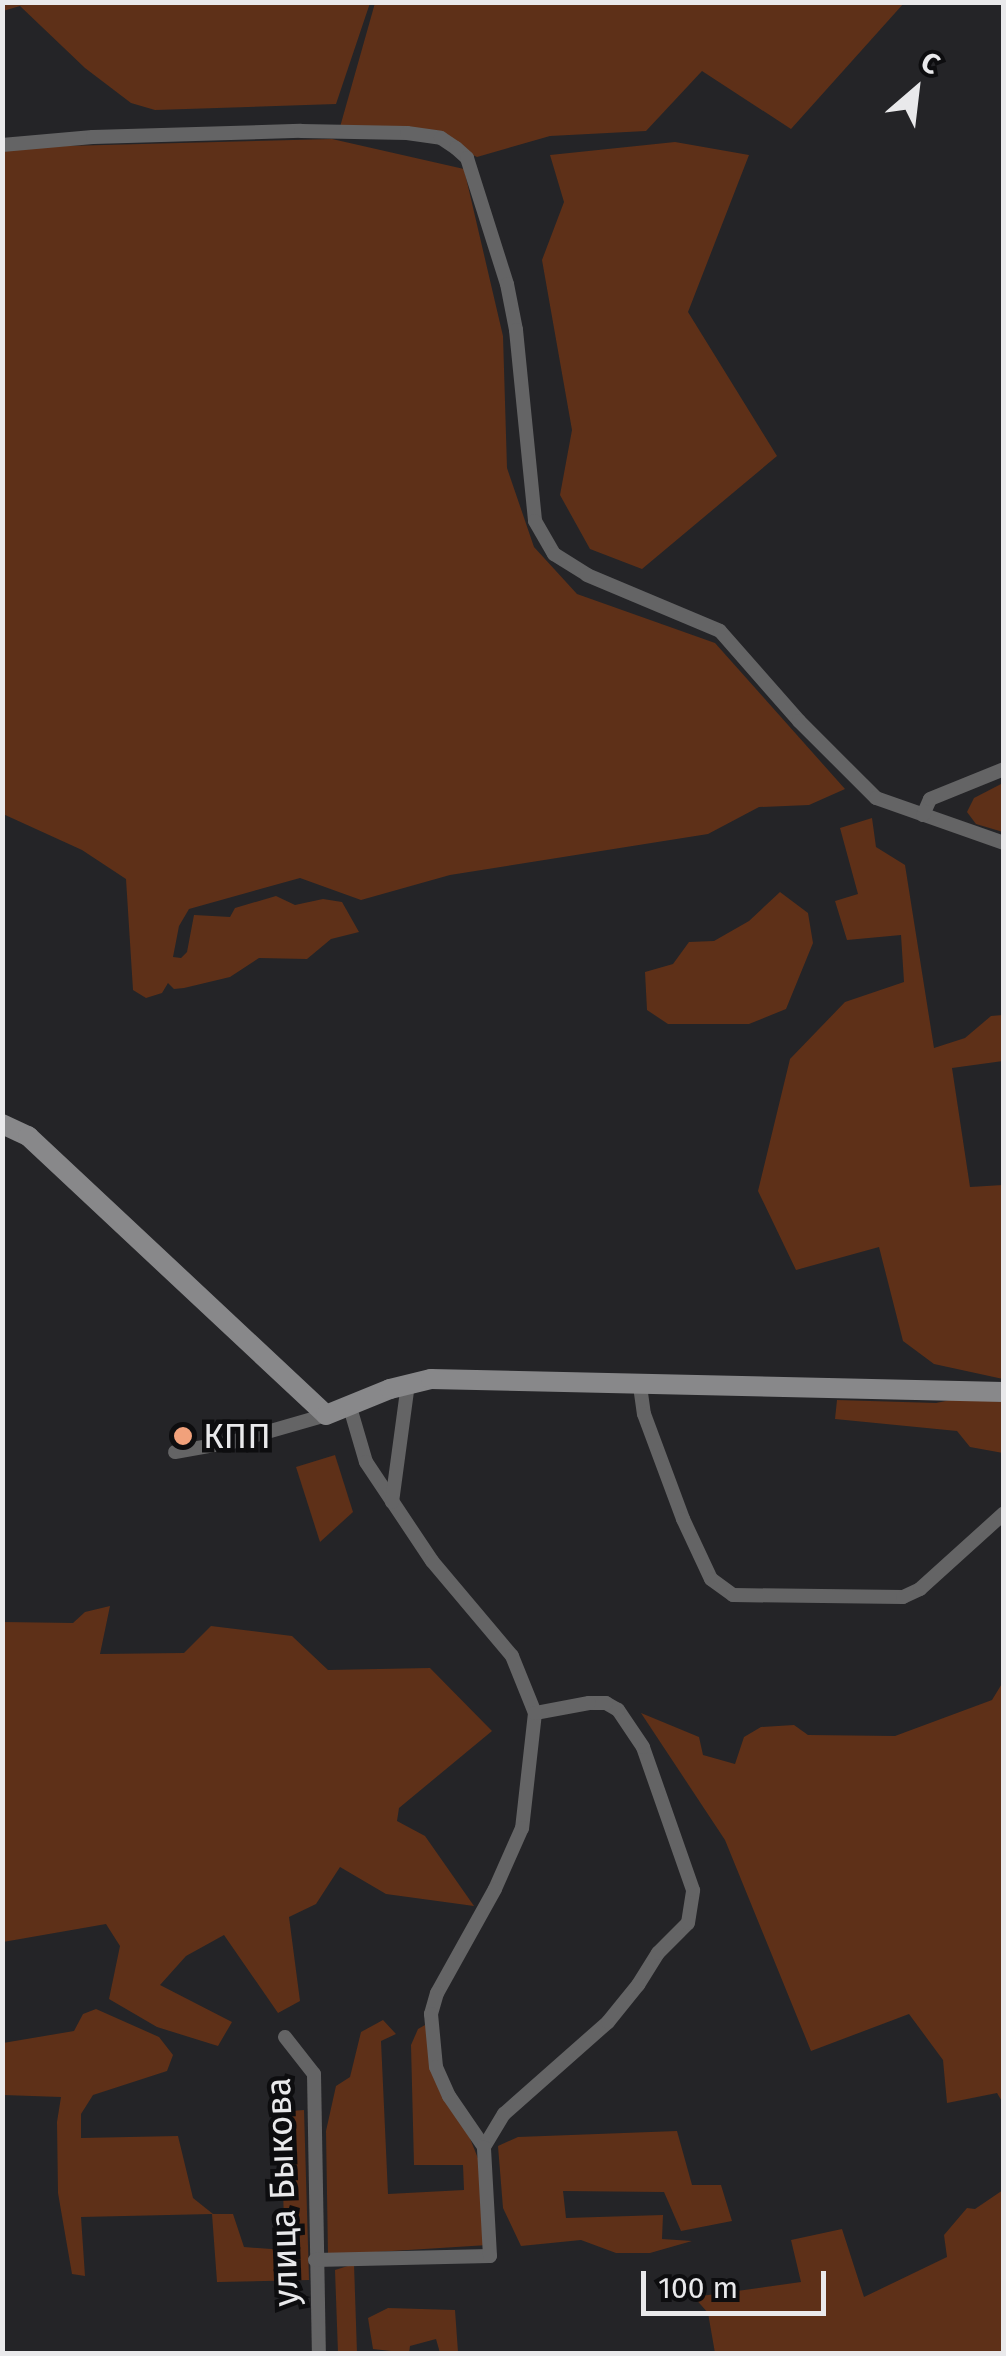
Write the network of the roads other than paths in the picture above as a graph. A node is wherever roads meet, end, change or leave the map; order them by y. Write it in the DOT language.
graph roads {
  1 [pos="2,145"];
  2 [pos="1004,769"];
  3 [pos="923,815"];
  4 [pos="1004,843"];
  5 [pos="5,1124"];
  6 [pos="408,1383"];
  7 [pos="640,1386"];
  8 [pos="1004,1392"];
  9 [pos="349,1404"];
  10 [pos="326,1414"];
  11 [pos="175,1452"];
  12 [pos="392,1502"];
  13 [pos="1004,1514"];
  14 [pos="536,1713"];
  15 [pos="285,2037"];
  16 [pos="484,2147"];
  17 [pos="315,2260"];
  18 [pos="319,2354"];
  1 -- 3 [label="street"];
  2 -- 3 [label="street"];
  3 -- 4 [label="street"];
  5 -- 10 [label="street"];
  6 -- 7 [label="street"];
  6 -- 9 [label="street"];
  6 -- 12 [label="street"];
  7 -- 8 [label="street"];
  7 -- 13 [label="street"];
  9 -- 10 [label="street"];
  9 -- 12 [label="street"];
  10 -- 11 [label="street"];
  12 -- 14 [label="street"];
  14 -- 16 [label="street"];
  14 -- 16 [label="street"];
  15 -- 17 [label="street, улица Быкова"];
  16 -- 17 [label="street"];
  17 -- 18 [label="street, улица Быкова"];
}
